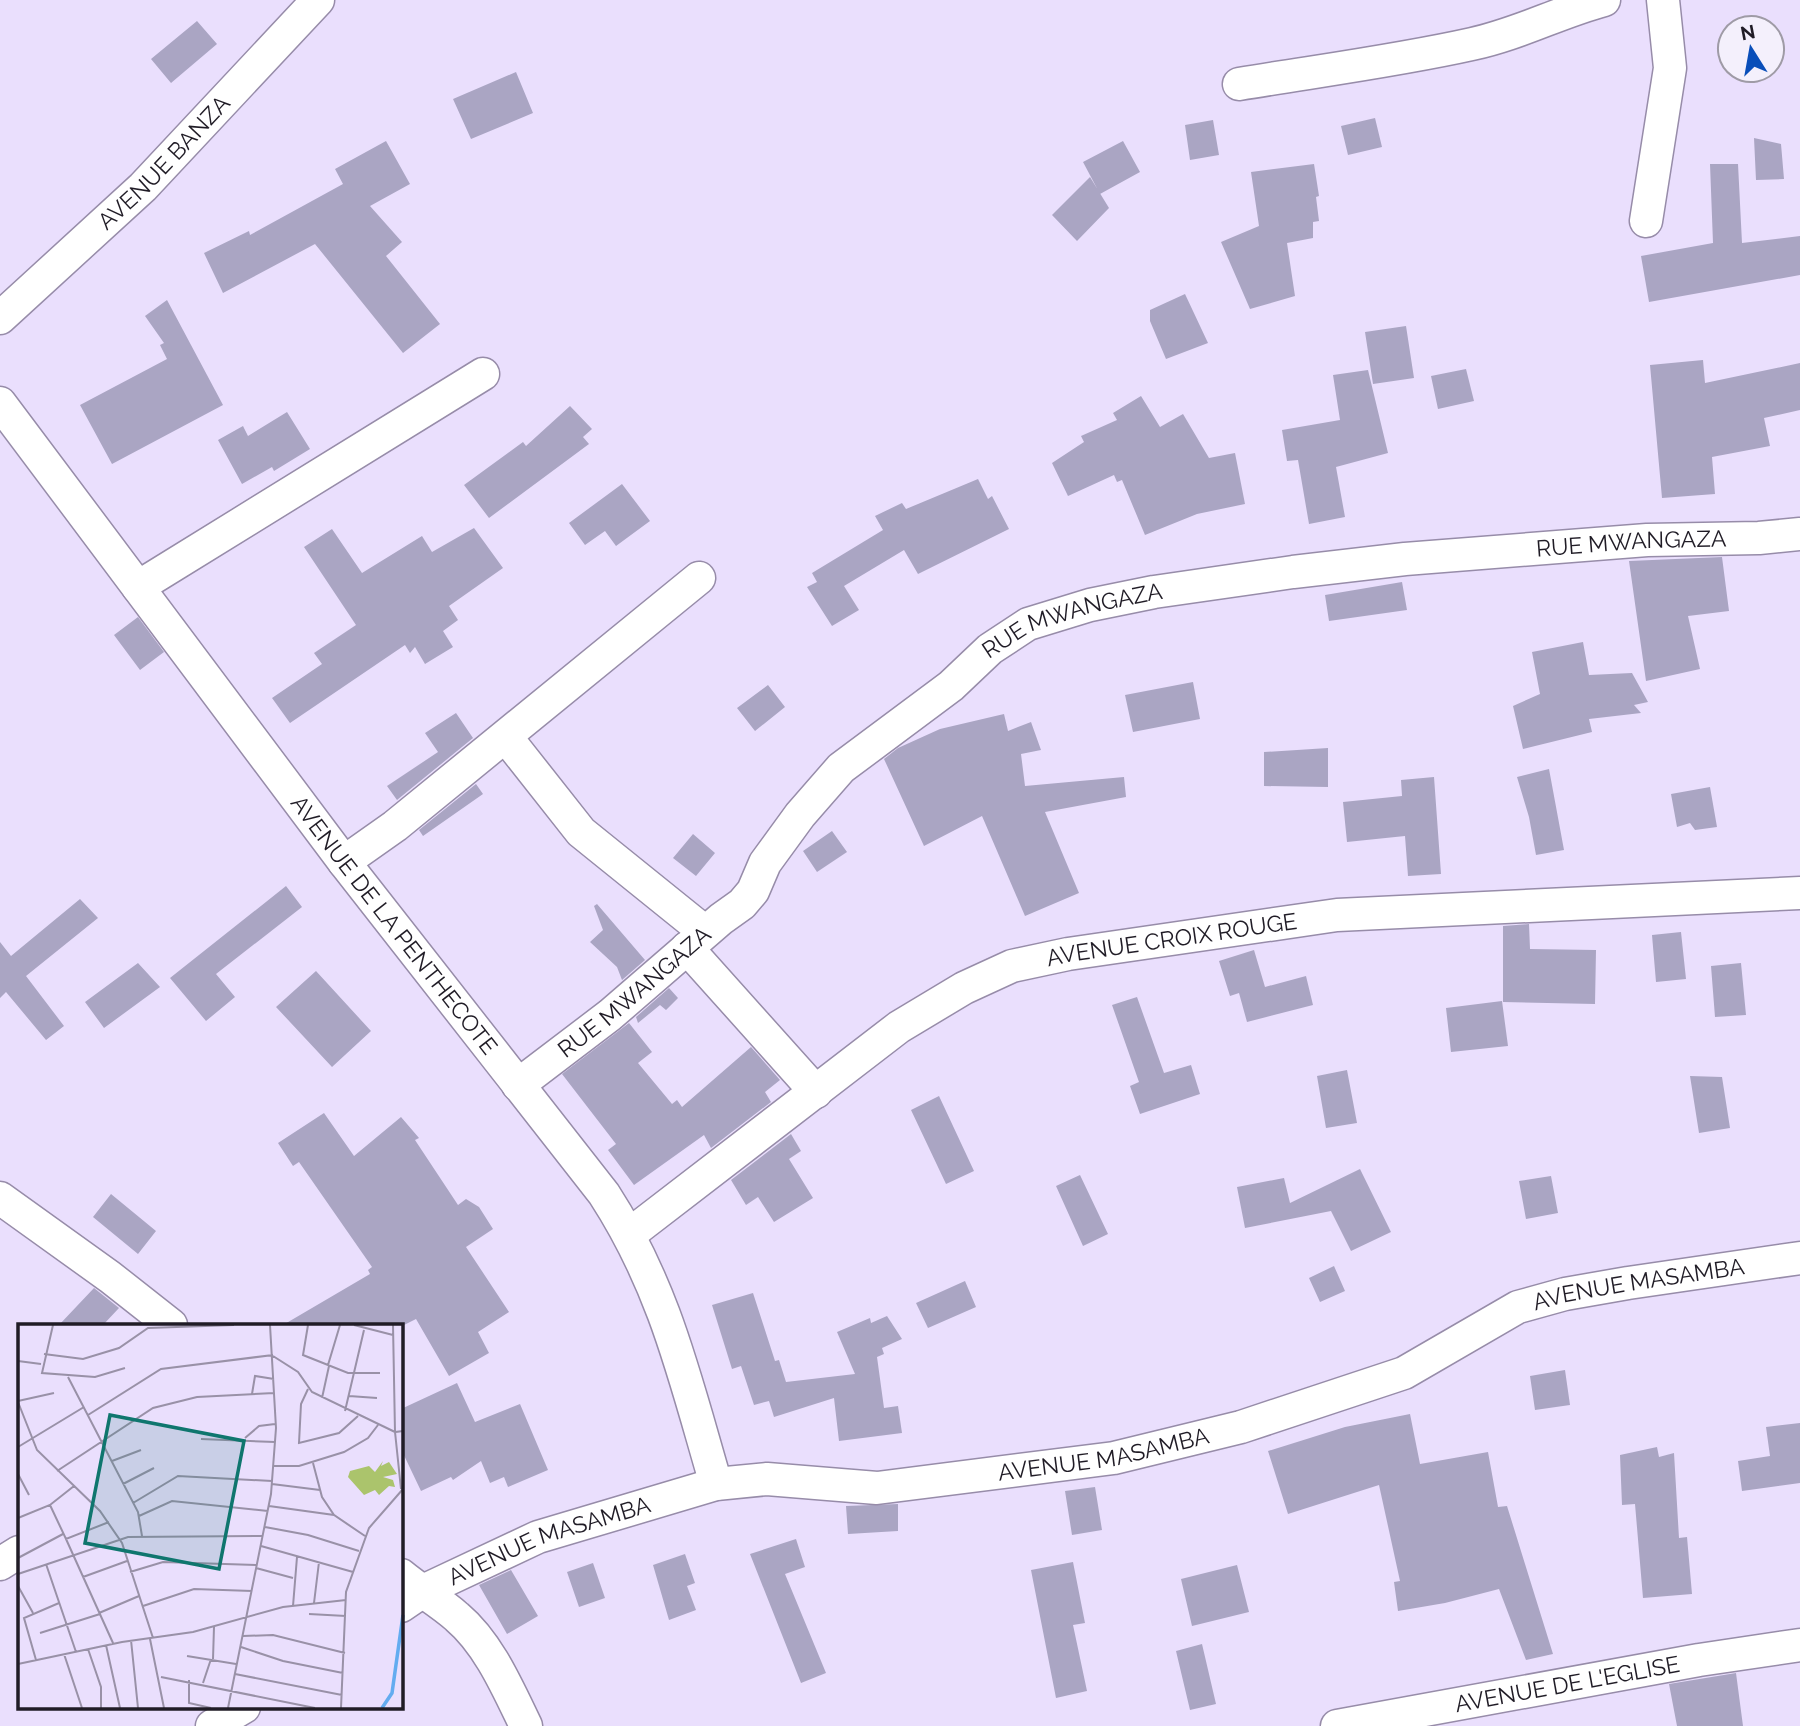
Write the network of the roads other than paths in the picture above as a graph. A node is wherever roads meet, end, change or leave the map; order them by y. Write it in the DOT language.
graph roads {
  1 [pos="318,0"];
  2 [pos="1604,0"];
  3 [pos="1663,0"];
  4 [pos="1240,84"];
  5 [pos="1646,221"];
  6 [pos="0,318"];
  7 [pos="483,374"];
  8 [pos="0,403"];
  9 [pos="1800,534"];
  10 [pos="699,578"];
  11 [pos="138,587"];
  12 [pos="506,737"];
  13 [pos="344,862"];
  14 [pos="1800,893"];
  15 [pos="696,940"];
  16 [pos="518,1085"];
  17 [pos="816,1091"];
  18 [pos="0,1198"];
  19 [pos="630,1234"];
  20 [pos="1800,1258"];
  21 [pos="170,1324"];
  22 [pos="716,1484"];
  23 [pos="18,1553"];
  24 [pos="0,1564"];
  25 [pos="408,1591"];
  26 [pos="1800,1646"];
  27 [pos="242,1708"];
  28 [pos="212,1726"];
  29 [pos="526,1726"];
  30 [pos="1337,1726"];
  1 -- 6 [label="street, AVENUE BANZA"];
  2 -- 4 [label="street"];
  3 -- 5 [label="street"];
  7 -- 11 [label="street"];
  8 -- 11 [label="street, AVENUE DE LA PENTHECOTE"];
  9 -- 15 [label="street, RUE MWANGAZA"];
  10 -- 12 [label="street"];
  11 -- 13 [label="street, AVENUE DE LA PENTHECOTE"];
  12 -- 13 [label="street"];
  12 -- 15 [label="street"];
  13 -- 16 [label="street, AVENUE DE LA PENTHECOTE"];
  14 -- 17 [label="street, AVENUE CROIX ROUGE"];
  15 -- 16 [label="street, RUE MWANGAZA"];
  15 -- 17 [label="street"];
  16 -- 19 [label="street, AVENUE DE LA PENTHECOTE"];
  17 -- 19 [label="street, AVENUE CROIX ROUGE"];
  18 -- 21 [label="street"];
  19 -- 22 [label="street, AVENUE DE LA PENTHECOTE"];
  20 -- 22 [label="street, AVENUE MASAMBA"];
  22 -- 25 [label="street, AVENUE MASAMBA"];
  23 -- 24 [label="street"];
  25 -- 29 [label="street"];
  26 -- 30 [label="street, AVENUE DE L'EGLISE"];
  27 -- 28 [label="street"];
}
